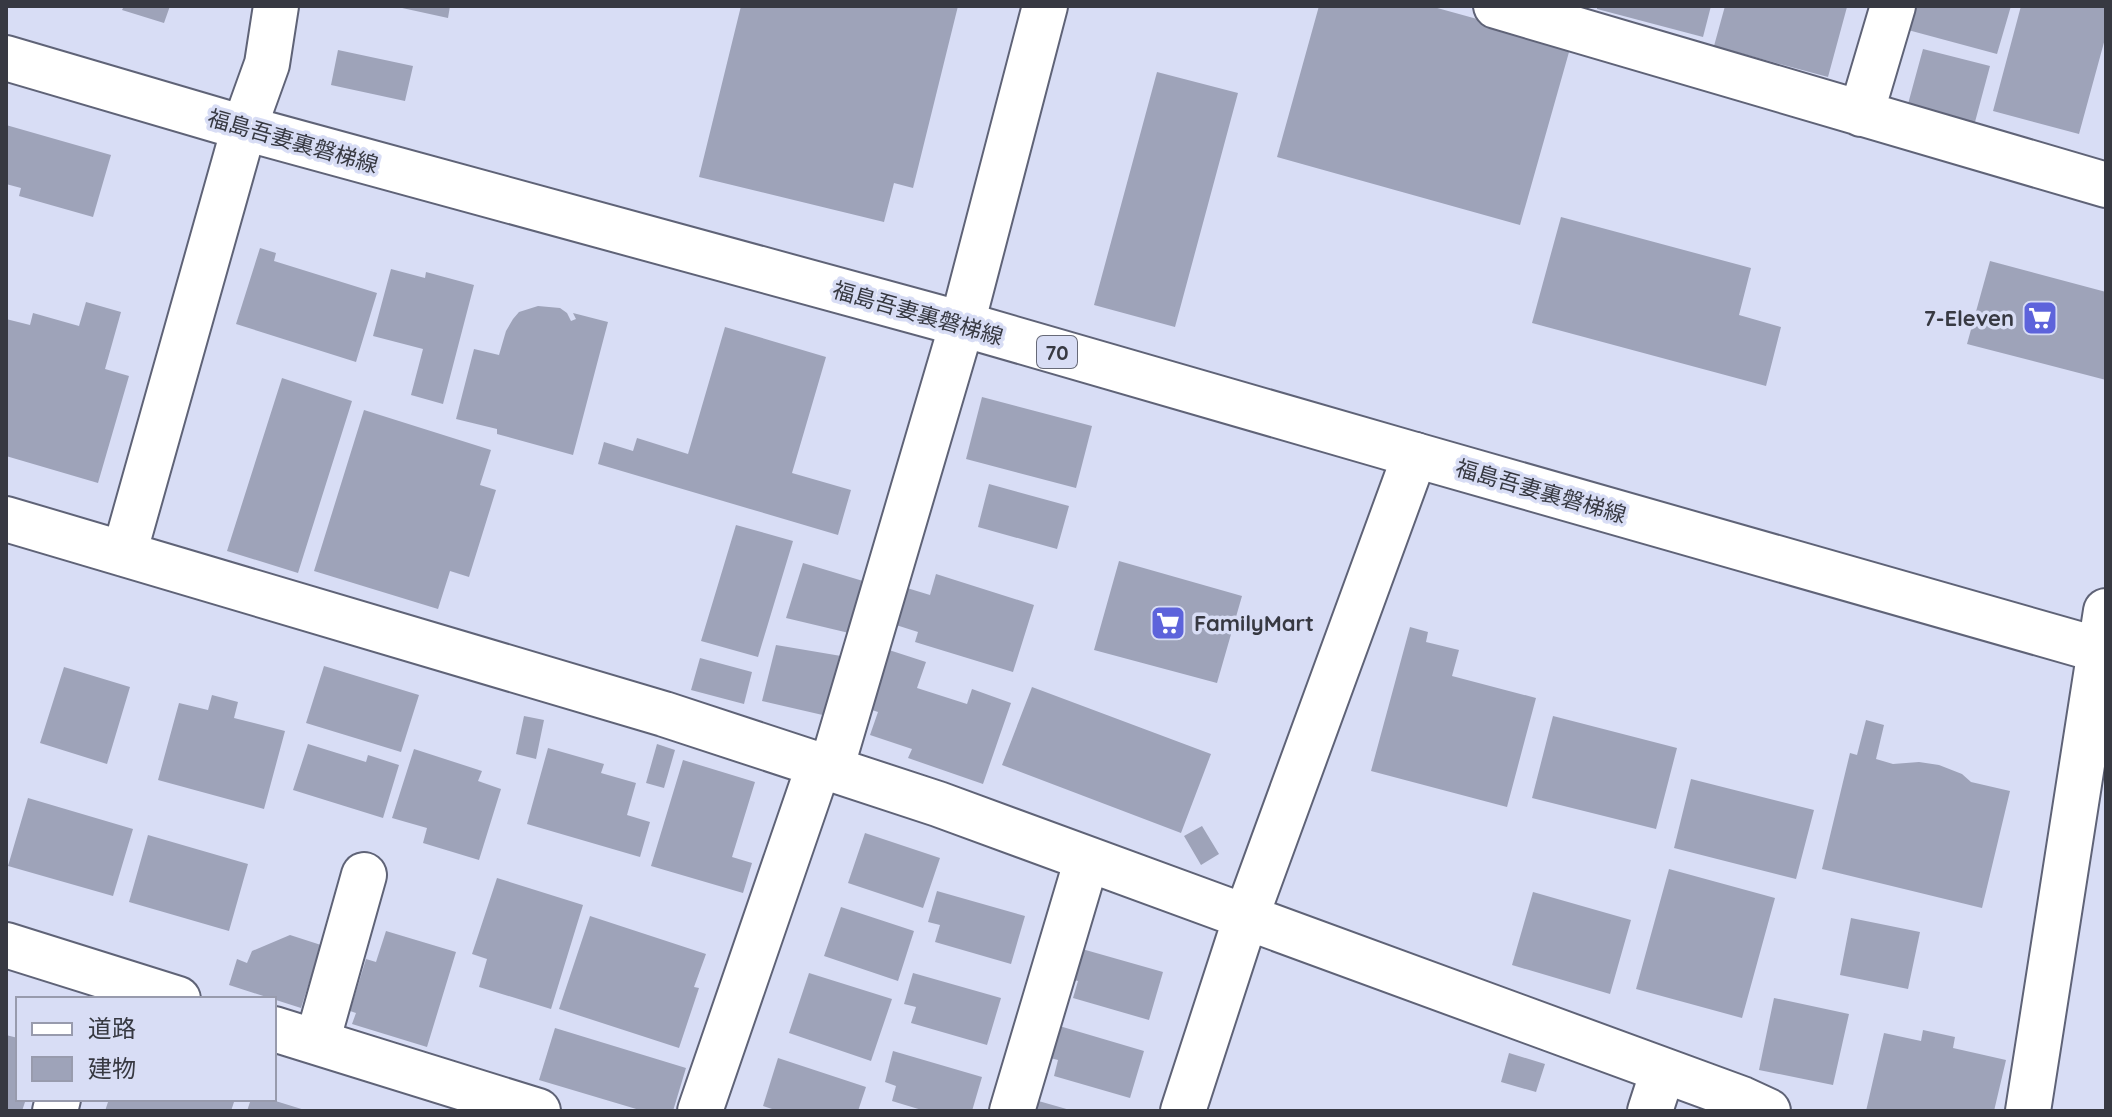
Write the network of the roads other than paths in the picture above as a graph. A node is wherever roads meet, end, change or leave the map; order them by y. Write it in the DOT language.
graph roads {
  1 [pos="276,6"];
  2 [pos="1045,6"];
  3 [pos="1496,6"];
  4 [pos="1893,6"];
  5 [pos="6,58"];
  6 [pos="1861,114"];
  7 [pos="244,128"];
  8 [pos="2106,185"];
  9 [pos="962,324"];
  10 [pos="1415,455"];
  11 [pos="6,519"];
  12 [pos="124,554"];
  13 [pos="2104,638"];
  14 [pos="825,767"];
  15 [pos="1087,859"];
  16 [pos="364,875"];
  17 [pos="1246,917"];
  18 [pos="6,945"];
  19 [pos="90,986"];
  20 [pos="164,997"];
  21 [pos="276,1030"];
  22 [pos="317,1042"];
  23 [pos="1656,1091"];
  24 [pos="538,1111"];
  25 [pos="700,1111"];
  26 [pos="1012,1111"];
  27 [pos="1183,1111"];
  28 [pos="1768,1111"];
  29 [pos="2028,1111"];
  1 -- 7 [label="street"];
  2 -- 9 [label="street"];
  3 -- 6 [label="street"];
  4 -- 6 [label="street"];
  5 -- 7 [label="street, 福島吾妻裏磐梯線 / 70"];
  6 -- 8 [label="street"];
  7 -- 9 [label="street, 福島吾妻裏磐梯線 / 70"];
  7 -- 12 [label="street"];
  9 -- 10 [label="street, 福島吾妻裏磐梯線 / 70"];
  9 -- 14 [label="street"];
  10 -- 13 [label="street, 福島吾妻裏磐梯線 / 70"];
  10 -- 17 [label="street"];
  11 -- 12 [label="street"];
  12 -- 14 [label="street"];
  13 -- 29 [label="street"];
  14 -- 15 [label="street"];
  14 -- 25 [label="street"];
  15 -- 17 [label="street"];
  15 -- 26 [label="street"];
  16 -- 22 [label="street"];
  17 -- 23 [label="street"];
  17 -- 27 [label="street"];
  18 -- 19 [label="street"];
  19 -- 20 [label="street"];
  21 -- 22 [label="street"];
  22 -- 24 [label="street"];
  23 -- 28 [label="street"];
}
